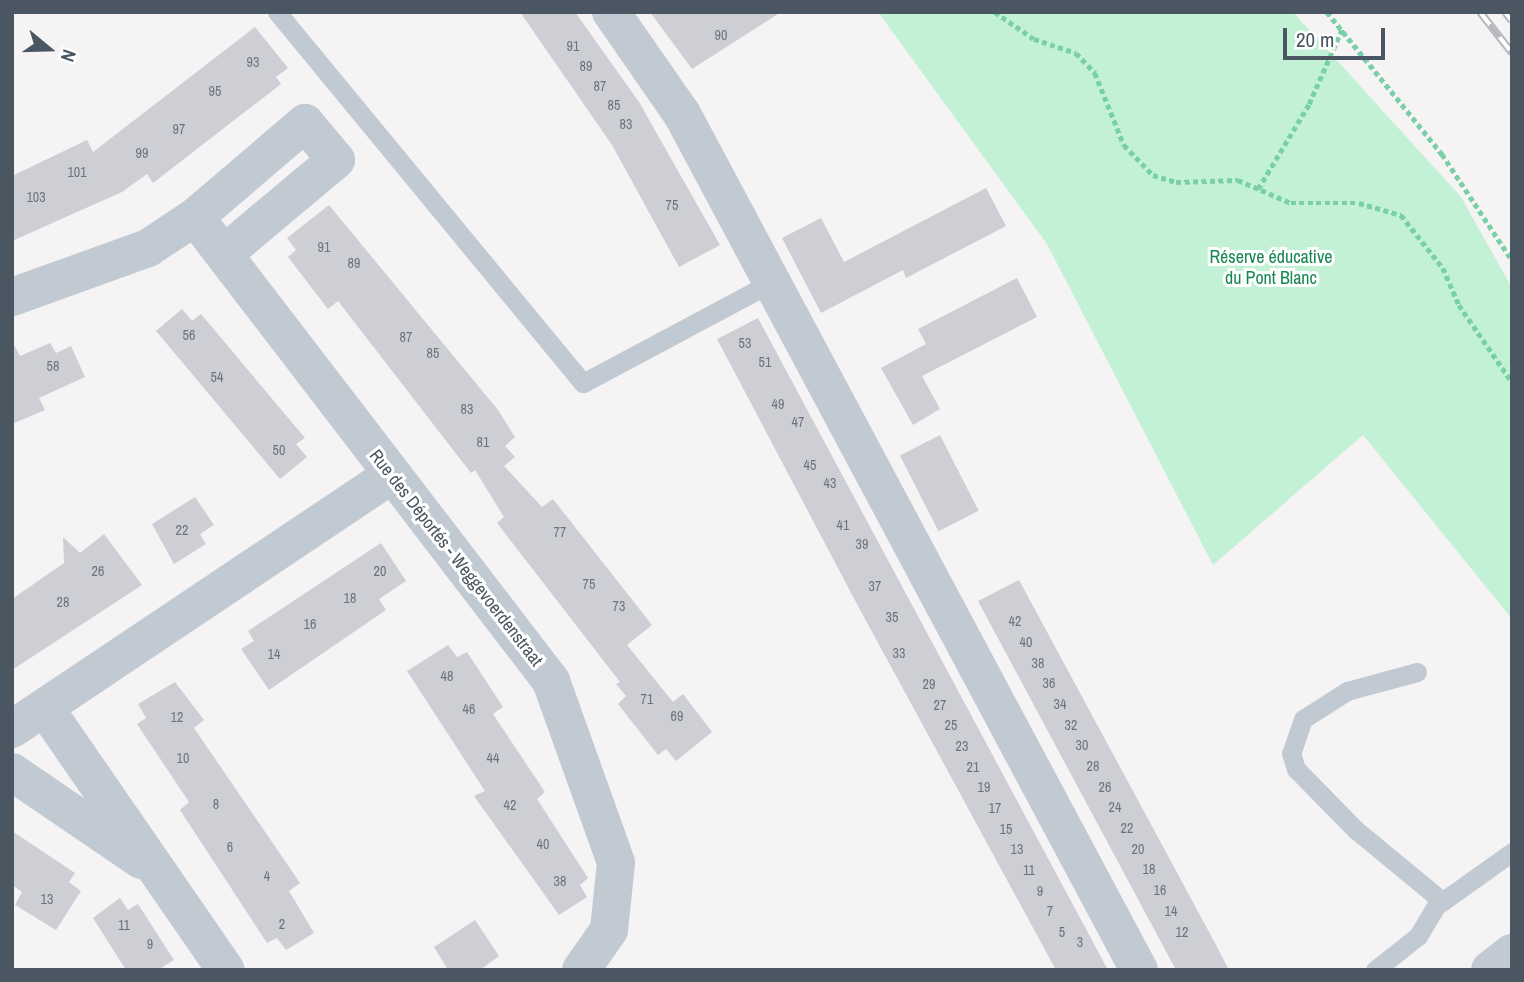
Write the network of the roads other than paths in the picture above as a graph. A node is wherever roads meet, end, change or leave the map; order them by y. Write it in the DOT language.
graph roads {
  1 [pos="277,12"];
  2 [pos="611,12"];
  3 [pos="195,217"];
  4 [pos="224,254"];
  5 [pos="772,282"];
  6 [pos="12,297"];
  7 [pos="391,475"];
  8 [pos="1417,672"];
  9 [pos="45,708"];
  10 [pos="12,729"];
  11 [pos="12,772"];
  12 [pos="1512,852"];
  13 [pos="158,872"];
  14 [pos="1442,901"];
  15 [pos="1512,953"];
  16 [pos="226,970"];
  17 [pos="581,970"];
  18 [pos="1139,970"];
  19 [pos="1375,970"];
  20 [pos="1490,970"];
  1 -- 5 [label="lane"];
  2 -- 5 [label="street"];
  3 -- 4 [label="street, Rue des Déportés - Weggevoerdenstraat"];
  3 -- 4 [label="street"];
  3 -- 6 [label="street"];
  4 -- 7 [label="street, Rue des Déportés - Weggevoerdenstraat"];
  5 -- 18 [label="street"];
  7 -- 9 [label="street"];
  7 -- 17 [label="street, Rue des Déportés - Weggevoerdenstraat"];
  8 -- 14 [label="lane"];
  9 -- 10 [label="street"];
  9 -- 13 [label="street"];
  11 -- 13 [label="street"];
  12 -- 14 [label="lane"];
  13 -- 16 [label="street"];
  14 -- 19 [label="lane"];
  15 -- 20 [label="street"];
}
